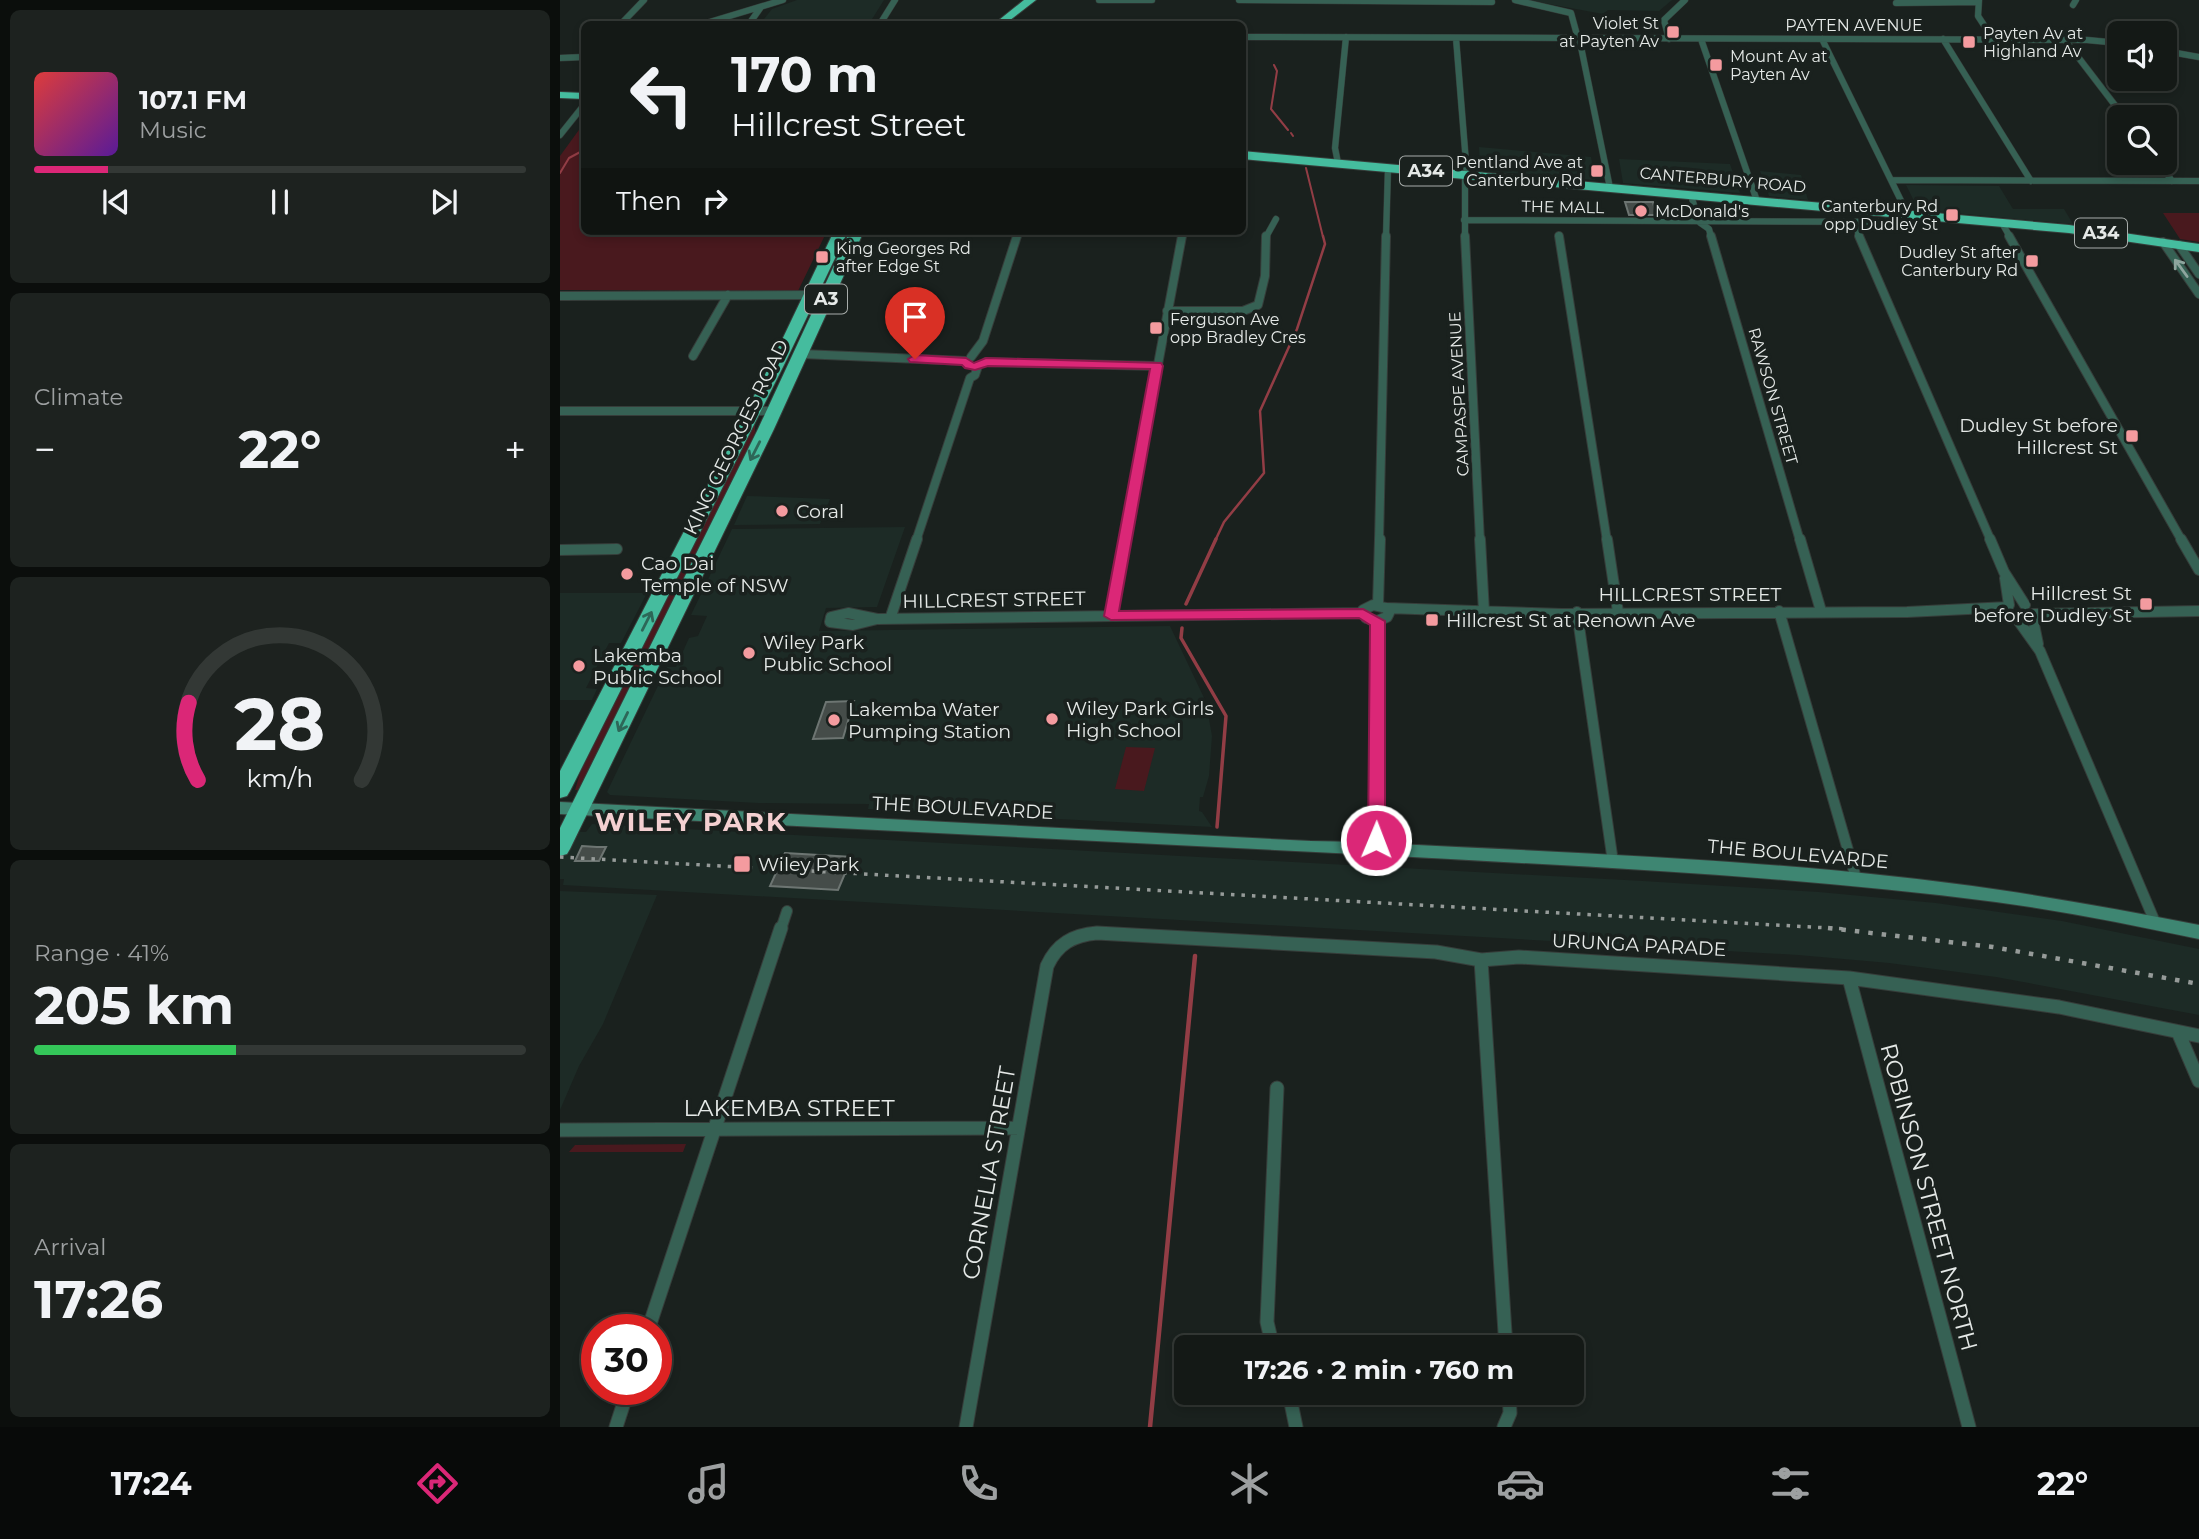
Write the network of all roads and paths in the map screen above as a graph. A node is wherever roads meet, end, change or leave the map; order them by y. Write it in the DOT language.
graph roads {
  1 [pos="644,0"];
  2 [pos="768,0"];
  3 [pos="783,0"];
  4 [pos="895,0"];
  5 [pos="1031,0"];
  6 [pos="1043,0"];
  7 [pos="1099,0"];
  8 [pos="1152,0"];
  9 [pos="1239,0"];
  10 [pos="1516,0"];
  11 [pos="1685,0"];
  12 [pos="1337,1"];
  13 [pos="1978,1"];
  14 [pos="1492,2"];
  15 [pos="1896,3"];
  16 [pos="761,8"];
  17 [pos="624,21"];
  18 [pos="714,21"];
  19 [pos="751,21"];
  20 [pos="882,21"];
  21 [pos="1003,21"];
  22 [pos="1017,21"];
  23 [pos="1246,37"];
  24 [pos="1346,37"];
  25 [pos="1456,38"];
  26 [pos="1578,38"];
  27 [pos="1668,39"];
  28 [pos="1701,39"];
  29 [pos="1822,39"];
  30 [pos="1943,39"];
  31 [pos="1993,39"];
  32 [pos="2065,40"];
  33 [pos="2107,42"];
  34 [pos="2177,53"];
  35 [pos="581,57"];
  36 [pos="2199,57"];
  37 [pos="560,58"];
  38 [pos="560,95"];
  39 [pos="581,96"];
  40 [pos="2115,105"];
  41 [pos="581,109"];
  42 [pos="560,135"];
  43 [pos="1335,148"];
  44 [pos="1246,155"];
  45 [pos="1332,163"];
  46 [pos="1388,168"];
  47 [pos="1466,175"];
  48 [pos="2168,175"];
  49 [pos="1892,180"];
  50 [pos="2031,181"];
  51 [pos="2172,181"];
  52 [pos="2199,181"];
  53 [pos="1610,188"];
  54 [pos="1691,195"];
  55 [pos="1757,201"];
  56 [pos="1276,219"];
  57 [pos="1911,219"];
  58 [pos="1464,220"];
  59 [pos="1699,222"];
  60 [pos="1854,223"];
  61 [pos="2002,223"];
  62 [pos="839,235"];
  63 [pos="856,235"];
  64 [pos="1017,235"];
  65 [pos="1182,235"];
  66 [pos="1559,235"];
  67 [pos="2162,243"];
  68 [pos="2179,245"];
  69 [pos="2199,248"];
  70 [pos="2199,274"];
  71 [pos="2199,294"];
  72 [pos="728,295"];
  73 [pos="811,295"];
  74 [pos="560,296"];
  75 [pos="1167,311"];
  76 [pos="802,354"];
  77 [pos="694,356"];
  78 [pos="976,362"];
  79 [pos="1157,366"];
  80 [pos="560,411"];
  81 [pos="754,411"];
  82 [pos="775,411"];
  83 [pos="560,550"];
  84 [pos="617,550"];
  85 [pos="2199,570"];
  86 [pos="2004,572"];
  87 [pos="2030,610"];
  88 [pos="1779,611"];
  89 [pos="1821,611"];
  90 [pos="2011,611"];
  91 [pos="2199,611"];
  92 [pos="1485,612"];
  93 [pos="1577,612"];
  94 [pos="1618,612"];
  95 [pos="1363,613"];
  96 [pos="1382,613"];
  97 [pos="1111,616"];
  98 [pos="877,619"];
  99 [pos="890,619"];
  100 [pos="2039,651"];
  101 [pos="560,791"];
  102 [pos="571,814"];
  103 [pos="1376,846"];
  104 [pos="560,849"];
  105 [pos="1613,862"];
  106 [pos="1856,878"];
  107 [pos="787,911"];
  108 [pos="2155,922"];
  109 [pos="2199,932"];
  110 [pos="1073,937"];
  111 [pos="1481,960"];
  112 [pos="1849,978"];
  113 [pos="2178,1032"];
  114 [pos="2199,1036"];
  115 [pos="2199,1081"];
  116 [pos="1277,1088"];
  117 [pos="1018,1128"];
  118 [pos="560,1130"];
  119 [pos="716,1130"];
  120 [pos="653,1314"];
  121 [pos="1270,1335"];
  122 [pos="1505,1335"];
  123 [pos="623,1405"];
  124 [pos="1291,1405"];
  125 [pos="1510,1405"];
  126 [pos="616,1427"];
  127 [pos="966,1427"];
  128 [pos="1296,1427"];
  129 [pos="1504,1427"];
  130 [pos="1969,1427"];
  1 -- 17 [label="street"];
  2 -- 16 [label="street"];
  3 -- 16 [label="street"];
  4 -- 20 [label="street"];
  5 -- 21 [label="highway"];
  6 -- 22 [label="highway"];
  7 -- 8 [label="street"];
  9 -- 12 [label="street"];
  10 -- 26 [label="street"];
  11 -- 27 [label="street"];
  12 -- 14 [label="street"];
  13 -- 15 [label="street"];
  13 -- 31 [label="street"];
  16 -- 18 [label="street"];
  16 -- 19 [label="street"];
  23 -- 24 [label="street"];
  24 -- 25 [label="street"];
  24 -- 43 [label="street"];
  25 -- 26 [label="street, PAYTEN AVENUE"];
  25 -- 47 [label="street, CAMPASPE AVENUE"];
  26 -- 27 [label="street, PAYTEN AVENUE"];
  26 -- 53 [label="street"];
  27 -- 28 [label="street, PAYTEN AVENUE"];
  28 -- 29 [label="street, PAYTEN AVENUE"];
  28 -- 55 [label="street"];
  29 -- 30 [label="street, PAYTEN AVENUE"];
  29 -- 49 [label="street"];
  30 -- 31 [label="street, PAYTEN AVENUE"];
  30 -- 50 [label="street"];
  31 -- 32 [label="street, PAYTEN AVENUE"];
  32 -- 33 [label="street, PAYTEN AVENUE"];
  32 -- 40 [label="street"];
  34 -- 36 [label="street"];
  35 -- 37 [label="street"];
  38 -- 39 [label="highway"];
  41 -- 42 [label="street"];
  43 -- 45 [label="street"];
  43 -- 45 [label="street"];
  44 -- 45 [label="highway, CANTERBURY ROAD / A34"];
  45 -- 46 [label="highway, CANTERBURY ROAD / A34"];
  46 -- 47 [label="highway, CANTERBURY ROAD / A34"];
  46 -- 96 [label="street"];
  47 -- 53 [label="highway, CANTERBURY ROAD / A34"];
  47 -- 58 [label="street, CAMPASPE AVENUE"];
  48 -- 51 [label="street"];
  49 -- 50 [label="street"];
  49 -- 57 [label="street"];
  50 -- 51 [label="street"];
  51 -- 52 [label="street"];
  53 -- 54 [label="highway, CANTERBURY ROAD / A34"];
  54 -- 55 [label="highway, CANTERBURY ROAD / A34"];
  54 -- 59 [label="street, RAWSON STREET"];
  55 -- 57 [label="highway, CANTERBURY ROAD / A34"];
  56 -- 75 [label="street"];
  57 -- 60 [label="street, THE MALL"];
  57 -- 61 [label="highway, CANTERBURY ROAD / A34"];
  58 -- 59 [label="street, THE MALL"];
  58 -- 92 [label="street, CAMPASPE AVENUE"];
  59 -- 60 [label="street, THE MALL"];
  59 -- 89 [label="street, RAWSON STREET"];
  60 -- 86 [label="street"];
  61 -- 67 [label="highway, CANTERBURY ROAD / A34"];
  61 -- 85 [label="street"];
  62 -- 73 [label="highway, KING GEORGES ROAD / A3"];
  63 -- 76 [label="highway, KING GEORGES ROAD / A3"];
  64 -- 78 [label="street"];
  65 -- 75 [label="street"];
  66 -- 94 [label="street"];
  67 -- 68 [label="highway, CANTERBURY ROAD / A34"];
  71 -- 67 [label="street, one-way"];
  68 -- 69 [label="highway, CANTERBURY ROAD / A34"];
  68 -- 70 [label="street"];
  72 -- 73 [label="street"];
  72 -- 74 [label="street"];
  72 -- 77 [label="street"];
  73 -- 81 [label="highway, KING GEORGES ROAD / A3"];
  75 -- 79 [label="street"];
  76 -- 78 [label="street"];
  76 -- 82 [label="highway, KING GEORGES ROAD / A3"];
  78 -- 79 [label="street"];
  78 -- 99 [label="street"];
  79 -- 97 [label="street"];
  80 -- 81 [label="street"];
  81 -- 82 [label="street"];
  101 -- 81 [label="highway, KING GEORGES ROAD / A3, one-way"];
  82 -- 102 [label="highway, KING GEORGES ROAD / A3, one-way"];
  83 -- 84 [label="street"];
  86 -- 87 [label="street"];
  86 -- 90 [label="street"];
  87 -- 90 [label="street, HILLCREST STREET"];
  87 -- 91 [label="street"];
  87 -- 100 [label="street"];
  88 -- 89 [label="street, HILLCREST STREET"];
  88 -- 94 [label="street, HILLCREST STREET"];
  88 -- 106 [label="street"];
  89 -- 90 [label="street, HILLCREST STREET"];
  90 -- 100 [label="street"];
  92 -- 93 [label="street, HILLCREST STREET"];
  92 -- 96 [label="street, HILLCREST STREET"];
  93 -- 94 [label="street, HILLCREST STREET"];
  93 -- 105 [label="street"];
  95 -- 96 [label="street"];
  95 -- 96 [label="street"];
  95 -- 97 [label="street, HILLCREST STREET"];
  96 -- 103 [label="street"];
  97 -- 99 [label="street, HILLCREST STREET"];
  98 -- 99 [label="street, HILLCREST STREET"];
  100 -- 108 [label="street"];
  102 -- 103 [label="street, THE BOULEVARDE"];
  102 -- 104 [label="highway, KING GEORGES ROAD / A3"];
  103 -- 105 [label="street, THE BOULEVARDE"];
  105 -- 106 [label="street, THE BOULEVARDE"];
  106 -- 108 [label="street, THE BOULEVARDE"];
  107 -- 119 [label="street"];
  108 -- 109 [label="street, THE BOULEVARDE"];
  110 -- 111 [label="street, URUNGA PARADE"];
  110 -- 117 [label="street, CORNELIA STREET"];
  111 -- 112 [label="street, URUNGA PARADE"];
  111 -- 122 [label="street"];
  112 -- 113 [label="street, URUNGA PARADE"];
  112 -- 130 [label="street, ROBINSON STREET NORTH"];
  113 -- 114 [label="street, URUNGA PARADE"];
  113 -- 115 [label="street"];
  116 -- 121 [label="street"];
  117 -- 119 [label="street, LAKEMBA STREET"];
  117 -- 127 [label="street, CORNELIA STREET"];
  118 -- 119 [label="street, LAKEMBA STREET"];
  119 -- 120 [label="street"];
  123 -- 126 [label="street"];
  124 -- 128 [label="street"];
  125 -- 129 [label="street"];
}
